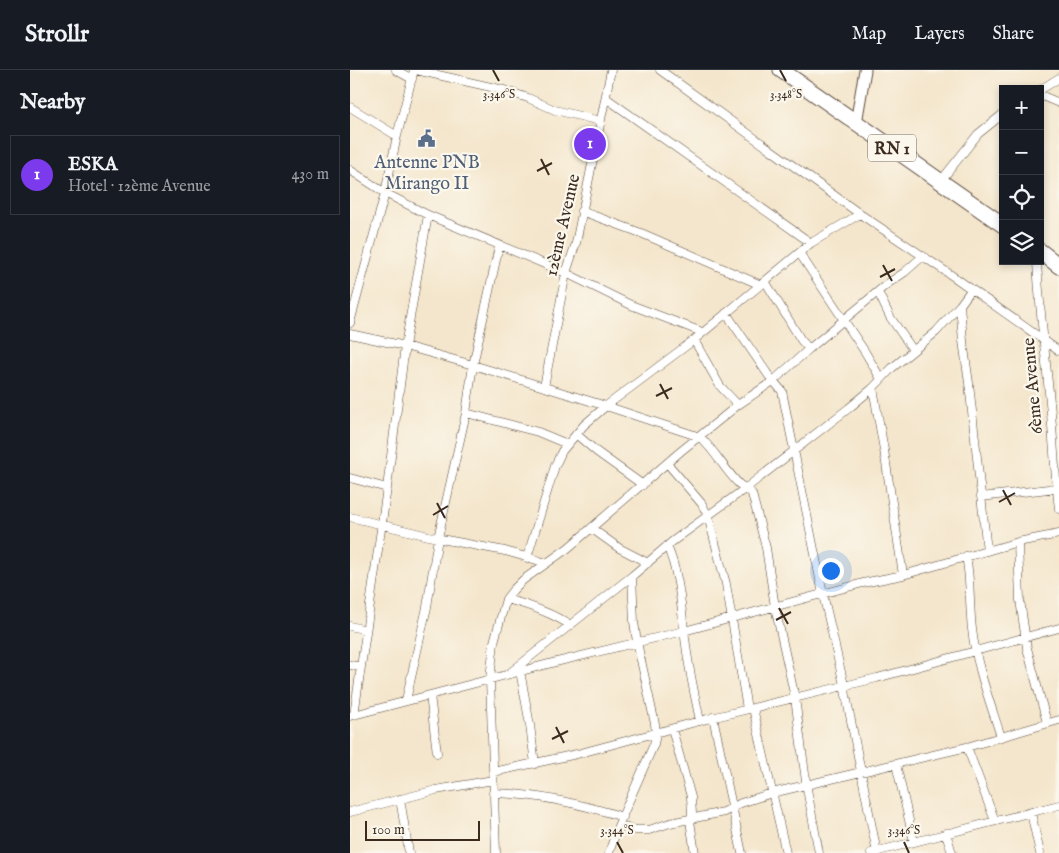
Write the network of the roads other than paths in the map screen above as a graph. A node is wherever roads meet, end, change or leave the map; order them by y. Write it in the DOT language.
graph roads {
  1 [pos="396,70"];
  2 [pos="415,70"];
  3 [pos="611,70"];
  4 [pos="660,70"];
  5 [pos="781,70"];
  6 [pos="865,70"];
  7 [pos="1059,78"];
  8 [pos="412,79"];
  9 [pos="1044,87"];
  10 [pos="1044,97"];
  11 [pos="606,98"];
  12 [pos="1059,103"];
  13 [pos="350,107"];
  14 [pos="999,117"];
  15 [pos="600,121"];
  16 [pos="856,123"];
  17 [pos="396,136"];
  18 [pos="350,170"];
  19 [pos="940,182"];
  20 [pos="385,193"];
  21 [pos="582,212"];
  22 [pos="860,214"];
  23 [pos="428,215"];
  24 [pos="999,222"];
  25 [pos="811,243"];
  26 [pos="499,246"];
  27 [pos="800,254"];
  28 [pos="1044,255"];
  29 [pos="923,256"];
  30 [pos="1037,265"];
  31 [pos="1059,266"];
  32 [pos="566,273"];
  33 [pos="763,283"];
  34 [pos="971,290"];
  35 [pos="878,292"];
  36 [pos="960,305"];
  37 [pos="726,313"];
  38 [pos="843,320"];
  39 [pos="350,322"];
  40 [pos="702,332"];
  41 [pos="350,334"];
  42 [pos="1043,339"];
  43 [pos="694,340"];
  44 [pos="405,346"];
  45 [pos="809,349"];
  46 [pos="913,350"];
  47 [pos="1059,351"];
  48 [pos="473,365"];
  49 [pos="881,380"];
  50 [pos="773,381"];
  51 [pos="544,387"];
  52 [pos="873,388"];
  53 [pos="738,405"];
  54 [pos="606,406"];
  55 [pos="466,413"];
  56 [pos="576,434"];
  57 [pos="700,438"];
  58 [pos="567,444"];
  59 [pos="794,450"];
  60 [pos="667,463"];
  61 [pos="350,478"];
  62 [pos="642,485"];
  63 [pos="388,488"];
  64 [pos="746,488"];
  65 [pos="1057,488"];
  66 [pos="982,497"];
  67 [pos="1059,509"];
  68 [pos="708,516"];
  69 [pos="350,517"];
  70 [pos="382,526"];
  71 [pos="591,528"];
  72 [pos="1059,534"];
  73 [pos="438,538"];
  74 [pos="1018,542"];
  75 [pos="667,546"];
  76 [pos="987,551"];
  77 [pos="966,556"];
  78 [pos="527,558"];
  79 [pos="648,563"];
  80 [pos="547,564"];
  81 [pos="903,574"];
  82 [pos="632,576"];
  83 [pos="824,594"];
  84 [pos="506,599"];
  85 [pos="776,606"];
  86 [pos="731,619"];
  87 [pos="570,625"];
  88 [pos="350,626"];
  89 [pos="1059,628"];
  90 [pos="366,630"];
  91 [pos="684,631"];
  92 [pos="1026,638"];
  93 [pos="637,642"];
  94 [pos="976,651"];
  95 [pos="350,664"];
  96 [pos="361,668"];
  97 [pos="520,671"];
  98 [pos="508,674"];
  99 [pos="490,679"];
  100 [pos="844,685"];
  101 [pos="430,695"];
  102 [pos="795,698"];
  103 [pos="406,700"];
  104 [pos="750,709"];
  105 [pos="352,715"];
  106 [pos="713,717"];
  107 [pos="1059,720"];
  108 [pos="700,721"];
  109 [pos="1047,723"];
  110 [pos="672,729"];
  111 [pos="656,734"];
  112 [pos="1001,737"];
  113 [pos="967,747"];
  114 [pos="437,753"];
  115 [pos="535,764"];
  116 [pos="896,764"];
  117 [pos="860,771"];
  118 [pos="493,776"];
  119 [pos="807,785"];
  120 [pos="493,793"];
  121 [pos="772,793"];
  122 [pos="400,799"];
  123 [pos="1059,805"];
  124 [pos="731,807"];
  125 [pos="350,812"];
  126 [pos="1031,813"];
  127 [pos="623,817"];
  128 [pos="691,818"];
  129 [pos="994,822"];
  130 [pos="618,826"];
  131 [pos="946,833"];
  132 [pos="914,842"];
  133 [pos="409,853"];
  134 [pos="496,853"];
  135 [pos="609,853"];
  136 [pos="695,853"];
  137 [pos="742,853"];
  138 [pos="786,853"];
  139 [pos="819,853"];
  140 [pos="875,853"];
  141 [pos="952,853"];
  142 [pos="1040,853"];
  1 -- 8 [label="street"];
  2 -- 8 [label="street"];
  2 -- 15 [label="street"];
  3 -- 11 [label="street, 12ème Avenue"];
  4 -- 22 [label="street"];
  5 -- 16 [label="highway, RN 1"];
  6 -- 16 [label="street"];
  7 -- 9 [label="street"];
  8 -- 17 [label="street"];
  10 -- 12 [label="street"];
  11 -- 15 [label="street, 12ème Avenue"];
  11 -- 25 [label="street"];
  13 -- 17 [label="street"];
  14 -- 19 [label="street"];
  15 -- 21 [label="street, 12ème Avenue"];
  16 -- 19 [label="highway, RN 1"];
  17 -- 20 [label="street"];
  18 -- 20 [label="street"];
  19 -- 24 [label="highway, RN 1"];
  20 -- 23 [label="street"];
  20 -- 39 [label="street"];
  21 -- 32 [label="street, 12ème Avenue"];
  21 -- 33 [label="street"];
  22 -- 25 [label="street"];
  22 -- 29 [label="street"];
  23 -- 26 [label="street"];
  23 -- 44 [label="street"];
  25 -- 27 [label="street"];
  26 -- 32 [label="street"];
  26 -- 48 [label="street"];
  27 -- 33 [label="street"];
  27 -- 38 [label="street"];
  28 -- 31 [label="highway"];
  29 -- 34 [label="street"];
  29 -- 35 [label="street"];
  30 -- 42 [label="street, 6ème Avenue"];
  32 -- 40 [label="street"];
  32 -- 51 [label="street, 12ème Avenue"];
  33 -- 37 [label="street"];
  33 -- 45 [label="street"];
  34 -- 36 [label="street"];
  34 -- 42 [label="street"];
  35 -- 38 [label="street"];
  35 -- 46 [label="street"];
  36 -- 46 [label="street"];
  36 -- 66 [label="street"];
  37 -- 40 [label="street"];
  37 -- 50 [label="street"];
  38 -- 45 [label="street"];
  38 -- 49 [label="street"];
  40 -- 43 [label="street"];
  41 -- 44 [label="street"];
  42 -- 47 [label="street"];
  42 -- 65 [label="street, 6ème Avenue"];
  43 -- 53 [label="street"];
  43 -- 54 [label="street"];
  44 -- 48 [label="street"];
  44 -- 63 [label="street"];
  45 -- 50 [label="street"];
  46 -- 49 [label="street"];
  48 -- 51 [label="street"];
  48 -- 55 [label="street"];
  49 -- 52 [label="street"];
  50 -- 53 [label="street"];
  50 -- 59 [label="street"];
  51 -- 54 [label="street"];
  52 -- 59 [label="street"];
  52 -- 81 [label="street"];
  53 -- 57 [label="street"];
  54 -- 56 [label="street"];
  54 -- 57 [label="street"];
  55 -- 58 [label="street"];
  55 -- 73 [label="street"];
  56 -- 58 [label="street"];
  56 -- 62 [label="street"];
  57 -- 60 [label="street"];
  57 -- 64 [label="street"];
  58 -- 78 [label="street"];
  59 -- 64 [label="street"];
  59 -- 83 [label="street"];
  60 -- 62 [label="street"];
  60 -- 68 [label="street"];
  61 -- 63 [label="street"];
  62 -- 71 [label="street"];
  63 -- 70 [label="street"];
  64 -- 68 [label="street"];
  64 -- 85 [label="street"];
  65 -- 66 [label="street"];
  65 -- 67 [label="street, 6ème Avenue"];
  66 -- 76 [label="street"];
  68 -- 75 [label="street"];
  68 -- 86 [label="street"];
  69 -- 70 [label="street"];
  70 -- 73 [label="street"];
  70 -- 90 [label="street"];
  71 -- 79 [label="street"];
  71 -- 80 [label="street"];
  72 -- 74 [label="street"];
  73 -- 78 [label="street"];
  73 -- 103 [label="street"];
  74 -- 76 [label="street"];
  74 -- 92 [label="street"];
  75 -- 79 [label="street"];
  75 -- 91 [label="street"];
  76 -- 77 [label="street"];
  77 -- 81 [label="street"];
  77 -- 94 [label="street"];
  78 -- 80 [label="street"];
  79 -- 82 [label="street"];
  80 -- 84 [label="street"];
  81 -- 83 [label="street"];
  82 -- 87 [label="street"];
  82 -- 93 [label="street"];
  83 -- 85 [label="street"];
  83 -- 100 [label="street"];
  84 -- 87 [label="street"];
  84 -- 99 [label="street"];
  85 -- 86 [label="street"];
  85 -- 102 [label="street"];
  86 -- 91 [label="street"];
  86 -- 104 [label="street"];
  87 -- 98 [label="street"];
  88 -- 90 [label="street"];
  89 -- 92 [label="street"];
  90 -- 96 [label="street"];
  91 -- 93 [label="street"];
  91 -- 108 [label="street"];
  92 -- 94 [label="street"];
  92 -- 109 [label="street"];
  93 -- 97 [label="street"];
  93 -- 111 [label="street"];
  94 -- 100 [label="street"];
  94 -- 112 [label="street"];
  95 -- 96 [label="street"];
  96 -- 105 [label="street"];
  97 -- 98 [label="street"];
  97 -- 115 [label="street"];
  98 -- 99 [label="street"];
  99 -- 101 [label="street"];
  99 -- 118 [label="street"];
  100 -- 102 [label="street"];
  100 -- 117 [label="street"];
  101 -- 103 [label="street"];
  101 -- 114 [label="street"];
  102 -- 104 [label="street"];
  102 -- 119 [label="street"];
  103 -- 105 [label="street"];
  104 -- 106 [label="street"];
  104 -- 121 [label="street"];
  106 -- 108 [label="street"];
  106 -- 124 [label="street"];
  107 -- 109 [label="street"];
  108 -- 110 [label="street"];
  109 -- 112 [label="street"];
  110 -- 111 [label="street"];
  110 -- 128 [label="street"];
  111 -- 115 [label="street"];
  111 -- 127 [label="street"];
  112 -- 113 [label="street"];
  113 -- 116 [label="street"];
  113 -- 129 [label="street"];
  115 -- 118 [label="street"];
  116 -- 117 [label="street"];
  116 -- 132 [label="street"];
  117 -- 119 [label="street"];
  117 -- 140 [label="street"];
  118 -- 120 [label="street"];
  118 -- 122 [label="street"];
  119 -- 121 [label="street"];
  119 -- 139 [label="street"];
  120 -- 127 [label="street"];
  120 -- 134 [label="street"];
  121 -- 124 [label="street"];
  121 -- 138 [label="street"];
  122 -- 125 [label="street"];
  122 -- 133 [label="street"];
  123 -- 126 [label="street"];
  124 -- 128 [label="street"];
  124 -- 137 [label="street"];
  126 -- 129 [label="street"];
  126 -- 142 [label="street"];
  127 -- 130 [label="street"];
  128 -- 130 [label="street"];
  128 -- 136 [label="street"];
  129 -- 131 [label="street"];
  130 -- 135 [label="street"];
  131 -- 132 [label="street"];
  131 -- 141 [label="street"];
  132 -- 140 [label="street"];
}
